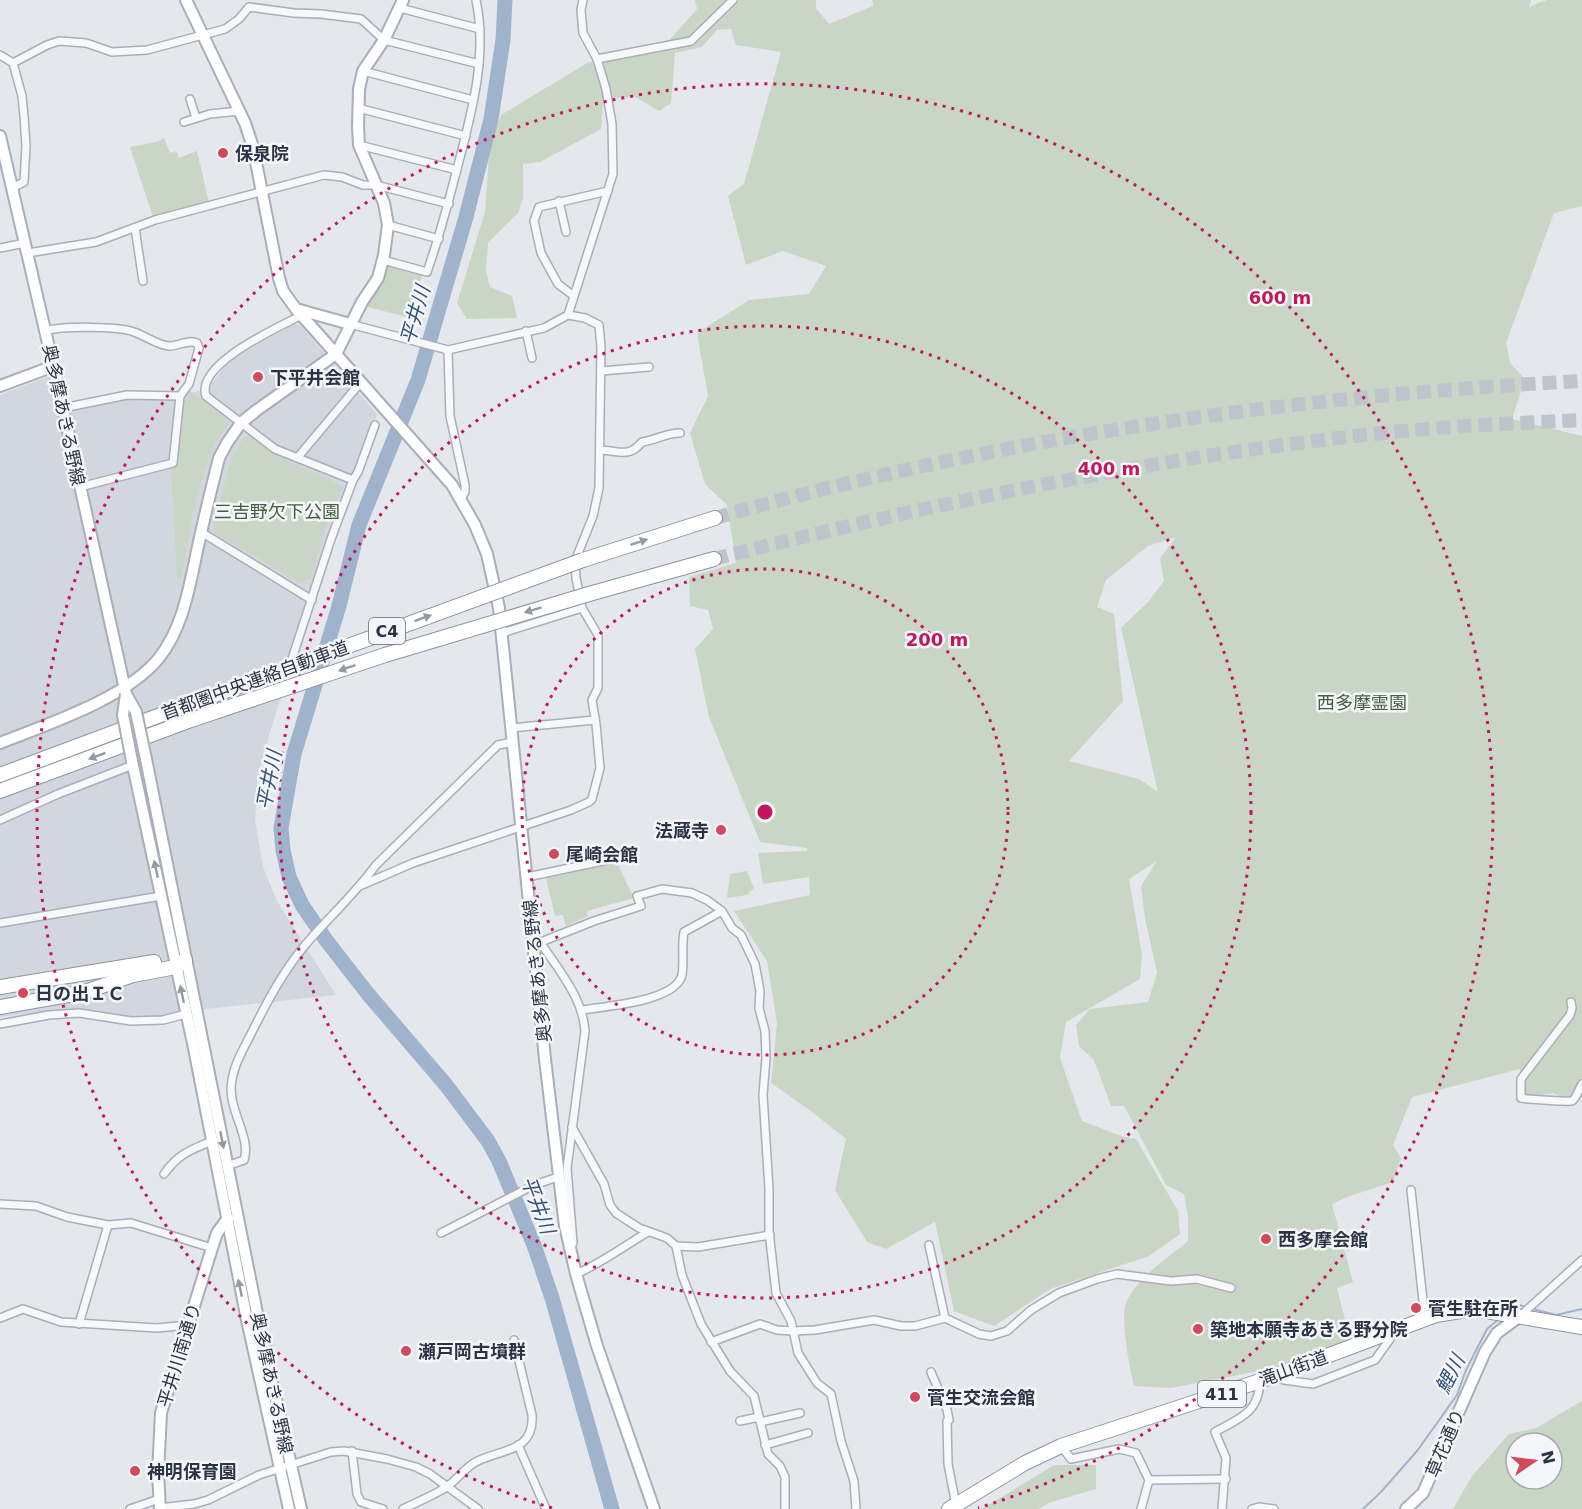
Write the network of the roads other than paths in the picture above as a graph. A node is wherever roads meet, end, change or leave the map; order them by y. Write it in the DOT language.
graph roads {
  1 [pos="186,0"];
  2 [pos="476,0"];
  3 [pos="583,0"];
  4 [pos="733,0"];
  5 [pos="250,3"];
  6 [pos="402,4"];
  7 [pos="480,29"];
  8 [pos="204,35"];
  9 [pos="384,40"];
  10 [pos="0,55"];
  11 [pos="597,59"];
  12 [pos="13,63"];
  13 [pos="479,64"];
  14 [pos="363,71"];
  15 [pos="190,99"];
  16 [pos="473,100"];
  17 [pos="358,108"];
  18 [pos="239,111"];
  19 [pos="196,118"];
  20 [pos="184,122"];
  21 [pos="0,136"];
  22 [pos="466,136"];
  23 [pos="359,145"];
  24 [pos="457,170"];
  25 [pos="7,182"];
  26 [pos="376,185"];
  27 [pos="608,191"];
  28 [pos="262,192"];
  29 [pos="559,201"];
  30 [pos="449,204"];
  31 [pos="388,225"];
  32 [pos="135,228"];
  33 [pos="566,232"];
  34 [pos="439,239"];
  35 [pos="0,248"];
  36 [pos="26,248"];
  37 [pos="383,260"];
  38 [pos="143,281"];
  39 [pos="574,296"];
  40 [pos="299,312"];
  41 [pos="568,315"];
  42 [pos="350,324"];
  43 [pos="45,331"];
  44 [pos="526,331"];
  45 [pos="447,350"];
  46 [pos="336,354"];
  47 [pos="532,358"];
  48 [pos="54,366"];
  49 [pos="649,367"];
  50 [pos="601,371"];
  51 [pos="361,382"];
  52 [pos="0,386"];
  53 [pos="180,396"];
  54 [pos="63,408"];
  55 [pos="241,423"];
  56 [pos="375,425"];
  57 [pos="680,433"];
  58 [pos="601,450"];
  59 [pos="298,457"];
  60 [pos="353,480"];
  61 [pos="80,487"];
  62 [pos="461,499"];
  63 [pos="715,518"];
  64 [pos="201,532"];
  65 [pos="714,559"];
  66 [pos="312,600"];
  67 [pos="582,608"];
  68 [pos="501,633"];
  69 [pos="291,662"];
  70 [pos="125,691"];
  71 [pos="595,720"];
  72 [pos="511,728"];
  73 [pos="513,742"];
  74 [pos="0,743"];
  75 [pos="133,763"];
  76 [pos="0,775"];
  77 [pos="0,793"];
  78 [pos="0,819"];
  79 [pos="521,827"];
  80 [pos="617,858"];
  81 [pos="527,877"];
  82 [pos="362,885"];
  83 [pos="161,896"];
  84 [pos="722,911"];
  85 [pos="0,923"];
  86 [pos="537,942"];
  87 [pos="178,962"];
  88 [pos="103,975"];
  89 [pos="0,981"];
  90 [pos="0,987"];
  91 [pos="0,994"];
  92 [pos="0,1000"];
  93 [pos="1571,1002"];
  94 [pos="0,1007"];
  95 [pos="582,1010"];
  96 [pos="0,1014"];
  97 [pos="186,1014"];
  98 [pos="0,1024"];
  99 [pos="1582,1084"];
  100 [pos="572,1127"];
  101 [pos="212,1142"];
  102 [pos="227,1166"];
  103 [pos="164,1174"];
  104 [pos="558,1176"];
  105 [pos="1411,1190"];
  106 [pos="0,1204"];
  107 [pos="231,1217"];
  108 [pos="108,1225"];
  109 [pos="648,1232"];
  110 [pos="441,1233"];
  111 [pos="770,1235"];
  112 [pos="929,1245"];
  113 [pos="676,1246"];
  114 [pos="212,1248"];
  115 [pos="1582,1260"];
  116 [pos="576,1274"];
  117 [pos="1231,1288"];
  118 [pos="1520,1314"];
  119 [pos="0,1318"];
  120 [pos="945,1318"];
  121 [pos="1425,1319"];
  122 [pos="79,1324"];
  123 [pos="188,1325"];
  124 [pos="1582,1328"];
  125 [pos="1397,1330"];
  126 [pos="793,1331"];
  127 [pos="514,1341"];
  128 [pos="711,1342"];
  129 [pos="931,1372"];
  130 [pos="1266,1378"];
  131 [pos="800,1413"];
  132 [pos="760,1420"];
  133 [pos="740,1421"];
  134 [pos="808,1433"];
  135 [pos="519,1445"];
  136 [pos="765,1445"];
  137 [pos="1061,1446"];
  138 [pos="352,1451"];
  139 [pos="285,1467"];
  140 [pos="1226,1479"];
  141 [pos="1149,1480"];
  142 [pos="447,1487"];
  143 [pos="159,1505"];
  144 [pos="202,1506"];
  145 [pos="953,1507"];
  146 [pos="129,1509"];
  147 [pos="289,1509"];
  148 [pos="301,1509"];
  149 [pos="383,1509"];
  150 [pos="403,1509"];
  151 [pos="478,1509"];
  152 [pos="546,1509"];
  153 [pos="654,1509"];
  154 [pos="785,1509"];
  155 [pos="856,1509"];
  156 [pos="1141,1509"];
  157 [pos="1222,1509"];
  158 [pos="1252,1509"];
  159 [pos="1275,1509"];
  160 [pos="1406,1509"];
  1 -- 8 [label="main road"];
  2 -- 7 [label="street"];
  3 -- 11 [label="street"];
  4 -- 11 [label="street"];
  5 -- 8 [label="street"];
  5 -- 9 [label="street"];
  6 -- 7 [label="street"];
  6 -- 9 [label="main road"];
  7 -- 13 [label="street"];
  8 -- 12 [label="street"];
  8 -- 18 [label="main road"];
  9 -- 13 [label="street"];
  9 -- 14 [label="main road"];
  10 -- 12 [label="street"];
  11 -- 27 [label="street"];
  12 -- 25 [label="street"];
  13 -- 16 [label="street"];
  14 -- 16 [label="street"];
  14 -- 17 [label="main road"];
  15 -- 19 [label="street"];
  16 -- 22 [label="street"];
  17 -- 22 [label="street"];
  17 -- 23 [label="main road"];
  18 -- 19 [label="street"];
  18 -- 28 [label="main road"];
  19 -- 20 [label="street"];
  21 -- 25 [label="main road, 奥多摩あきる野線"];
  22 -- 24 [label="street"];
  23 -- 24 [label="street"];
  23 -- 26 [label="main road"];
  24 -- 30 [label="street"];
  25 -- 36 [label="main road, 奥多摩あきる野線"];
  26 -- 28 [label="street"];
  26 -- 30 [label="street"];
  26 -- 31 [label="main road"];
  27 -- 29 [label="street"];
  27 -- 39 [label="street"];
  28 -- 32 [label="street"];
  28 -- 40 [label="main road"];
  29 -- 33 [label="street"];
  29 -- 39 [label="street"];
  30 -- 34 [label="street"];
  31 -- 34 [label="street"];
  31 -- 37 [label="main road"];
  32 -- 36 [label="street"];
  32 -- 38 [label="street"];
  34 -- 37 [label="street"];
  35 -- 36 [label="street"];
  36 -- 43 [label="main road, 奥多摩あきる野線"];
  37 -- 42 [label="main road"];
  39 -- 41 [label="street"];
  40 -- 42 [label="main road"];
  40 -- 46 [label="main road"];
  40 -- 55 [label="street"];
  41 -- 44 [label="street"];
  41 -- 50 [label="street"];
  42 -- 45 [label="street"];
  42 -- 46 [label="main road"];
  43 -- 48 [label="main road, 奥多摩あきる野線"];
  43 -- 53 [label="street"];
  44 -- 45 [label="street"];
  44 -- 47 [label="street"];
  45 -- 62 [label="street"];
  46 -- 51 [label="main road"];
  46 -- 55 [label="main road"];
  48 -- 52 [label="main road"];
  48 -- 54 [label="main road, 奥多摩あきる野線"];
  49 -- 50 [label="street"];
  50 -- 58 [label="street"];
  51 -- 59 [label="street"];
  51 -- 62 [label="main road, 奥多摩あきる野線"];
  53 -- 54 [label="street"];
  53 -- 61 [label="street"];
  54 -- 61 [label="main road, 奥多摩あきる野線"];
  55 -- 59 [label="street"];
  55 -- 64 [label="main road"];
  56 -- 60 [label="street"];
  57 -- 58 [label="street"];
  58 -- 67 [label="street"];
  59 -- 60 [label="street"];
  60 -- 66 [label="street"];
  61 -- 70 [label="main road, 奥多摩あきる野線"];
  62 -- 68 [label="main road, 奥多摩あきる野線"];
  76 -- 63 [label="highway, 首都圏中央連絡自動車道 / C4, one-way, bridge"];
  64 -- 66 [label="street"];
  64 -- 70 [label="main road"];
  65 -- 77 [label="highway, 首都圏中央連絡自動車道 / C4, one-way, bridge"];
  66 -- 69 [label="street"];
  67 -- 68 [label="street"];
  67 -- 71 [label="street"];
  68 -- 72 [label="main road, 奥多摩あきる野線"];
  70 -- 74 [label="main road"];
  70 -- 75 [label="main road, 奥多摩あきる野線, bridge"];
  70 -- 87 [label="main road, 奥多摩あきる野線, bridge"];
  71 -- 72 [label="street"];
  71 -- 79 [label="street"];
  72 -- 73 [label="main road, 奥多摩あきる野線"];
  73 -- 79 [label="main road, 奥多摩あきる野線"];
  73 -- 82 [label="street"];
  75 -- 78 [label="street"];
  83 -- 75 [label="main road, 奥多摩あきる野線, one-way"];
  79 -- 81 [label="main road, 奥多摩あきる野線"];
  79 -- 82 [label="street"];
  80 -- 81 [label="street"];
  81 -- 86 [label="main road, 奥多摩あきる野線"];
  82 -- 102 [label="street"];
  83 -- 85 [label="street"];
  83 -- 87 [label="main road, 奥多摩あきる野線"];
  84 -- 86 [label="street"];
  84 -- 95 [label="street"];
  84 -- 111 [label="street"];
  86 -- 95 [label="street"];
  86 -- 104 [label="main road, 奥多摩あきる野線"];
  87 -- 88 [label="highway"];
  97 -- 87 [label="main road, 奥多摩あきる野線, one-way"];
  87 -- 102 [label="main road, 奥多摩あきる野線, one-way"];
  88 -- 89 [label="highway"];
  88 -- 90 [label="highway"];
  88 -- 91 [label="highway"];
  88 -- 92 [label="highway"];
  88 -- 94 [label="highway"];
  88 -- 96 [label="highway"];
  93 -- 99 [label="street"];
  95 -- 100 [label="street"];
  97 -- 98 [label="street"];
  97 -- 101 [label="main road, 奥多摩あきる野線"];
  100 -- 109 [label="street"];
  100 -- 116 [label="street"];
  101 -- 103 [label="street"];
  101 -- 107 [label="main road, 奥多摩あきる野線"];
  102 -- 107 [label="main road, 奥多摩あきる野線"];
  104 -- 110 [label="street"];
  104 -- 116 [label="main road, 奥多摩あきる野線"];
  105 -- 121 [label="street"];
  106 -- 108 [label="street"];
  107 -- 114 [label="main road, 平井川南通り"];
  107 -- 139 [label="main road, 奥多摩あきる野線"];
  108 -- 114 [label="street"];
  108 -- 122 [label="street"];
  109 -- 113 [label="street"];
  109 -- 116 [label="street"];
  111 -- 113 [label="street"];
  111 -- 126 [label="street"];
  112 -- 120 [label="street"];
  113 -- 128 [label="street"];
  114 -- 123 [label="main road, 平井川南通り"];
  115 -- 118 [label="street"];
  116 -- 153 [label="main road, 奥多摩あきる野線"];
  117 -- 120 [label="street"];
  118 -- 121 [label="highway, 滝山街道 / 411"];
  118 -- 124 [label="highway, 滝山街道 / 411"];
  118 -- 160 [label="main road, 草花通り"];
  119 -- 122 [label="street"];
  120 -- 126 [label="street"];
  121 -- 125 [label="highway, 滝山街道 / 411"];
  122 -- 123 [label="street"];
  123 -- 143 [label="main road, 平井川南通り"];
  125 -- 130 [label="highway, 滝山街道 / 411"];
  125 -- 130 [label="street"];
  126 -- 128 [label="street"];
  126 -- 155 [label="street"];
  127 -- 135 [label="street"];
  128 -- 132 [label="street"];
  129 -- 145 [label="street"];
  130 -- 137 [label="highway, 滝山街道 / 411"];
  130 -- 140 [label="street"];
  131 -- 132 [label="street"];
  132 -- 133 [label="street"];
  132 -- 136 [label="street"];
  134 -- 136 [label="street"];
  135 -- 142 [label="street"];
  135 -- 152 [label="street"];
  136 -- 154 [label="street"];
  137 -- 141 [label="street"];
  137 -- 145 [label="highway, 滝山街道 / 411"];
  138 -- 139 [label="street"];
  138 -- 142 [label="street"];
  138 -- 149 [label="street"];
  139 -- 144 [label="street"];
  139 -- 147 [label="main road, 奥多摩あきる野線"];
  139 -- 148 [label="main road, 奥多摩あきる野線"];
  140 -- 141 [label="street"];
  140 -- 157 [label="street"];
  141 -- 156 [label="street"];
  142 -- 150 [label="street"];
  142 -- 151 [label="street"];
  143 -- 144 [label="street"];
  143 -- 146 [label="street"];
  158 -- 159 [label="street"];
}
